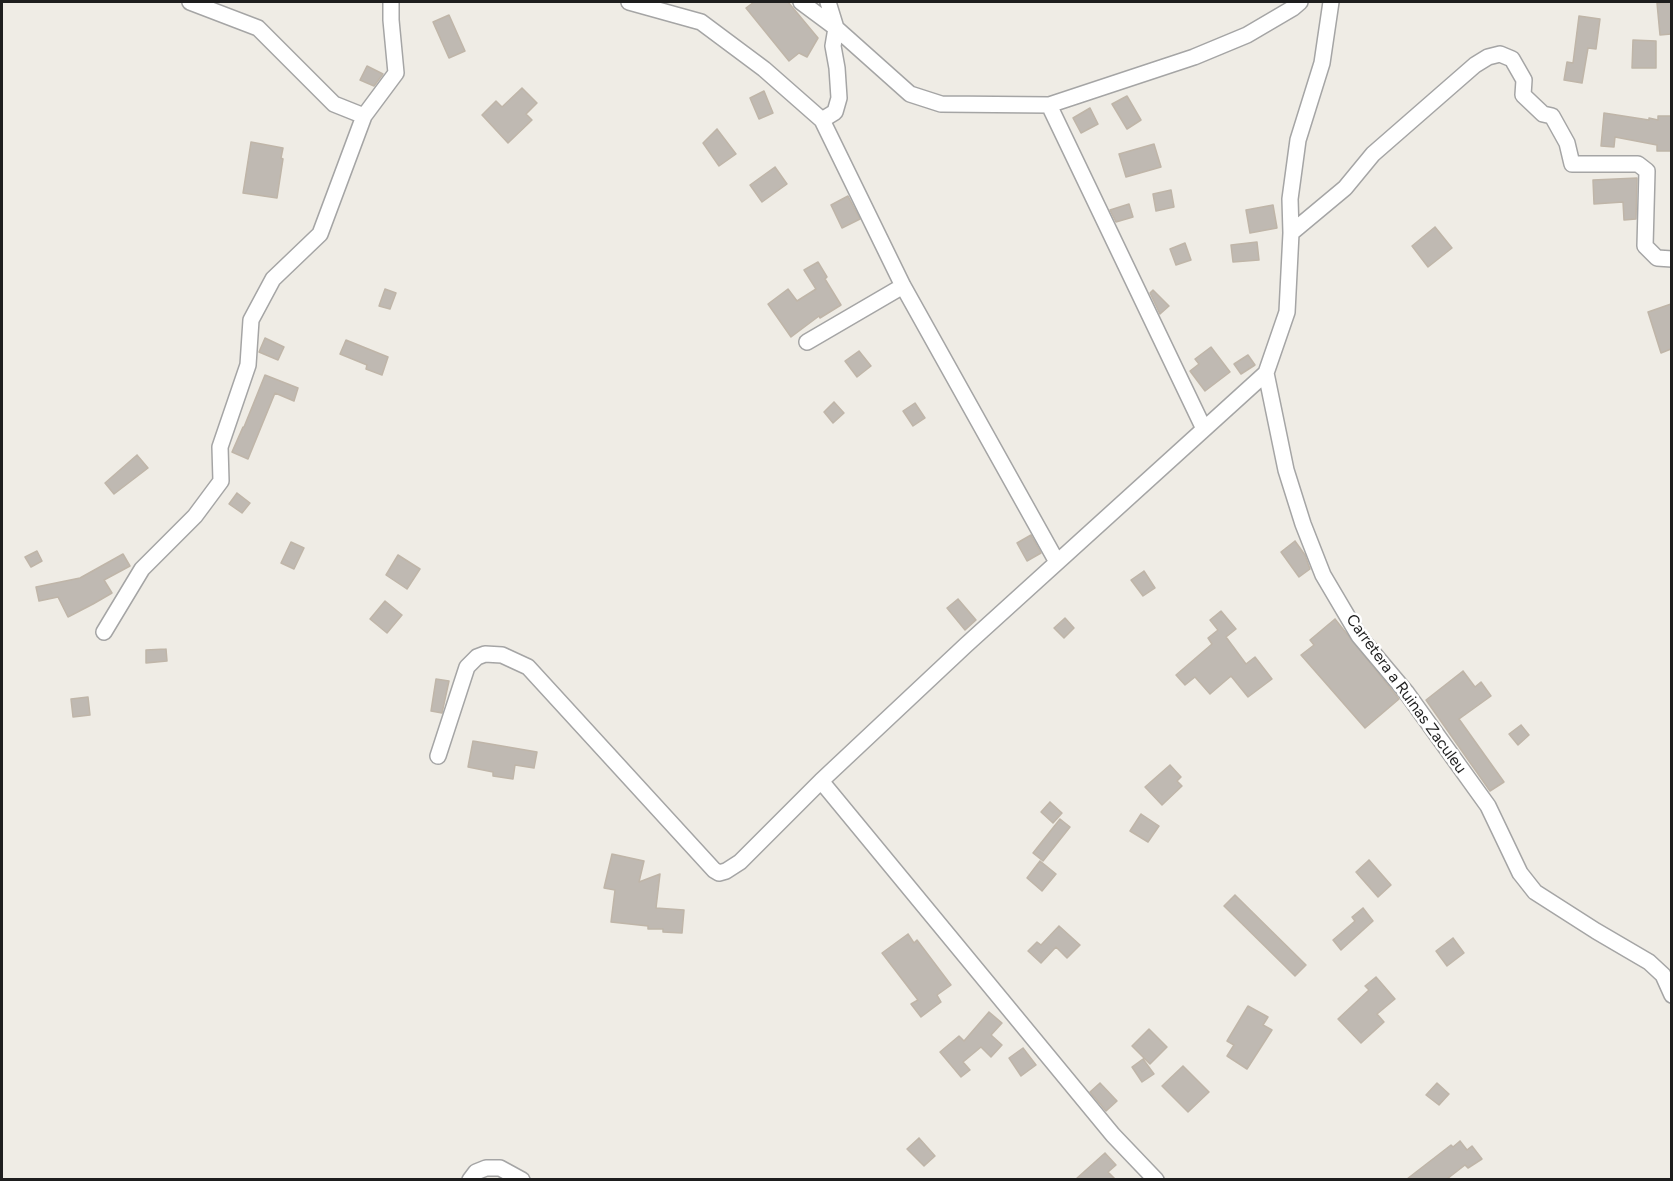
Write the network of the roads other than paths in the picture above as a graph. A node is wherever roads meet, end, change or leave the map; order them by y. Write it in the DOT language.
graph roads {
  1 [pos="190,2"];
  2 [pos="391,2"];
  3 [pos="629,2"];
  4 [pos="801,2"];
  5 [pos="828,2"];
  6 [pos="1300,2"];
  7 [pos="1331,2"];
  8 [pos="836,28"];
  9 [pos="1049,105"];
  10 [pos="364,116"];
  11 [pos="822,120"];
  12 [pos="1291,233"];
  13 [pos="1671,259"];
  14 [pos="903,286"];
  15 [pos="807,342"];
  16 [pos="1266,373"];
  17 [pos="1204,429"];
  18 [pos="1057,562"];
  19 [pos="104,632"];
  20 [pos="438,756"];
  21 [pos="820,781"];
  22 [pos="1671,995"];
  23 [pos="1153,1178"];
  24 [pos="470,1179"];
  25 [pos="522,1179"];
  1 -- 10 [label="street"];
  2 -- 10 [label="street"];
  3 -- 11 [label="street"];
  4 -- 8 [label="street"];
  5 -- 8 [label="street"];
  6 -- 9 [label="street"];
  7 -- 12 [label="street"];
  8 -- 9 [label="street"];
  8 -- 11 [label="street"];
  9 -- 17 [label="street"];
  10 -- 19 [label="street"];
  11 -- 14 [label="street"];
  12 -- 13 [label="street"];
  12 -- 16 [label="street"];
  14 -- 15 [label="street"];
  14 -- 18 [label="street"];
  16 -- 17 [label="street"];
  16 -- 22 [label="street, Carretera a Ruinas Zaculeu"];
  17 -- 18 [label="street"];
  18 -- 21 [label="street"];
  20 -- 21 [label="street"];
  21 -- 23 [label="street"];
  24 -- 25 [label="street"];
}
